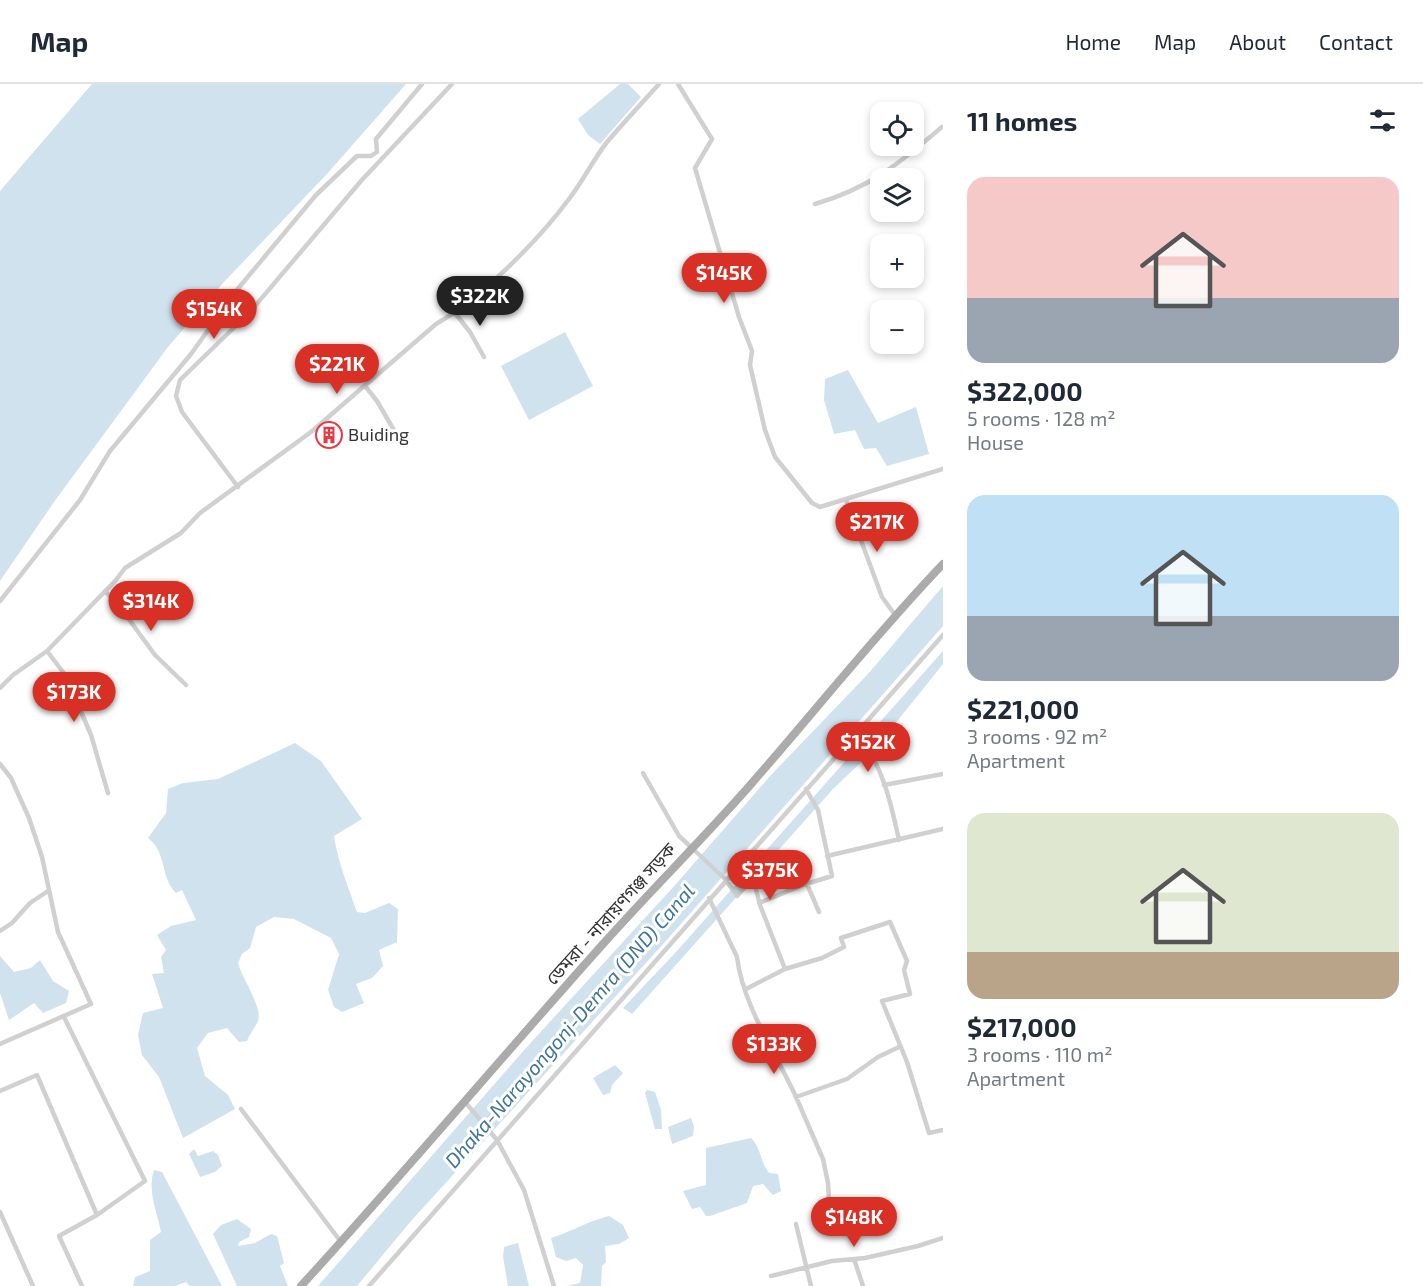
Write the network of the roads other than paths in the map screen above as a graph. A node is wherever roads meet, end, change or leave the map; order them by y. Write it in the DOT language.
graph roads {
  1 [pos="422,84"];
  2 [pos="452,84"];
  3 [pos="659,84"];
  4 [pos="678,84"];
  5 [pos="943,127"];
  6 [pos="815,204"];
  7 [pos="455,313"];
  8 [pos="484,357"];
  9 [pos="365,386"];
  10 [pos="402,444"];
  11 [pos="943,470"];
  12 [pos="238,487"];
  13 [pos="846,500"];
  14 [pos="942,566"];
  15 [pos="105,591"];
  16 [pos="0,601"];
  17 [pos="895,615"];
  18 [pos="943,635"];
  19 [pos="47,651"];
  20 [pos="186,685"];
  21 [pos="0,688"];
  22 [pos="855,733"];
  23 [pos="0,764"];
  24 [pos="643,773"];
  25 [pos="943,774"];
  26 [pos="884,785"];
  27 [pos="806,789"];
  28 [pos="108,793"];
  29 [pos="943,829"];
  30 [pos="899,840"];
  31 [pos="692,848"];
  32 [pos="827,856"];
  33 [pos="725,879"];
  34 [pos="807,884"];
  35 [pos="48,891"];
  36 [pos="709,898"];
  37 [pos="759,903"];
  38 [pos="819,912"];
  39 [pos="0,931"];
  40 [pos="785,969"];
  41 [pos="746,990"];
  42 [pos="64,1017"];
  43 [pos="0,1044"];
  44 [pos="899,1047"];
  45 [pos="0,1091"];
  46 [pos="796,1096"];
  47 [pos="466,1103"];
  48 [pos="240,1109"];
  49 [pos="943,1130"];
  50 [pos="497,1140"];
  51 [pos="0,1212"];
  52 [pos="97,1215"];
  53 [pos="830,1217"];
  54 [pos="796,1224"];
  55 [pos="943,1238"];
  56 [pos="341,1242"];
  57 [pos="854,1259"];
  58 [pos="806,1267"];
  59 [pos="771,1276"];
  60 [pos="33,1286"];
  61 [pos="82,1286"];
  62 [pos="301,1286"];
  63 [pos="369,1286"];
  64 [pos="555,1286"];
  65 [pos="811,1286"];
  66 [pos="863,1286"];
  1 -- 16 [label="street"];
  2 -- 12 [label="street"];
  3 -- 7 [label="street"];
  4 -- 13 [label="street"];
  5 -- 6 [label="street"];
  7 -- 8 [label="street"];
  7 -- 9 [label="street"];
  9 -- 10 [label="street"];
  9 -- 12 [label="street"];
  11 -- 13 [label="street"];
  12 -- 15 [label="street"];
  13 -- 17 [label="street"];
  14 -- 17 [label="main road, ডেমরা - নারায়ণগঞ্জ সড়ক"];
  15 -- 19 [label="street"];
  15 -- 20 [label="street"];
  17 -- 31 [label="main road, ডেমরা - নারায়ণগঞ্জ সড়ক"];
  18 -- 22 [label="street"];
  19 -- 21 [label="street"];
  19 -- 28 [label="street"];
  22 -- 26 [label="street"];
  22 -- 27 [label="street"];
  23 -- 35 [label="street"];
  24 -- 31 [label="street"];
  25 -- 26 [label="street"];
  26 -- 30 [label="street"];
  27 -- 32 [label="street"];
  27 -- 33 [label="street"];
  29 -- 30 [label="street"];
  30 -- 32 [label="street"];
  31 -- 33 [label="street"];
  31 -- 47 [label="main road, ডেমরা - নারায়ণগঞ্জ সড়ক"];
  32 -- 34 [label="street"];
  33 -- 36 [label="street"];
  33 -- 37 [label="street"];
  34 -- 37 [label="street"];
  34 -- 38 [label="street"];
  35 -- 39 [label="street"];
  35 -- 42 [label="street"];
  36 -- 41 [label="street"];
  36 -- 50 [label="street"];
  37 -- 40 [label="street"];
  40 -- 41 [label="street"];
  40 -- 44 [label="street"];
  41 -- 46 [label="street"];
  42 -- 43 [label="street"];
  42 -- 52 [label="street"];
  44 -- 46 [label="street"];
  44 -- 49 [label="street"];
  45 -- 52 [label="street"];
  46 -- 53 [label="street"];
  47 -- 50 [label="street"];
  47 -- 56 [label="main road, ডেমরা - নারায়ণগঞ্জ সড়ক"];
  48 -- 56 [label="street"];
  50 -- 63 [label="street"];
  50 -- 64 [label="street"];
  51 -- 60 [label="street"];
  52 -- 61 [label="street"];
  54 -- 58 [label="street"];
  55 -- 57 [label="street"];
  56 -- 62 [label="main road, ডেমরা - নারায়ণগঞ্জ সড়ক"];
  57 -- 58 [label="street"];
  57 -- 66 [label="street"];
  58 -- 59 [label="street"];
  58 -- 65 [label="street"];
}
